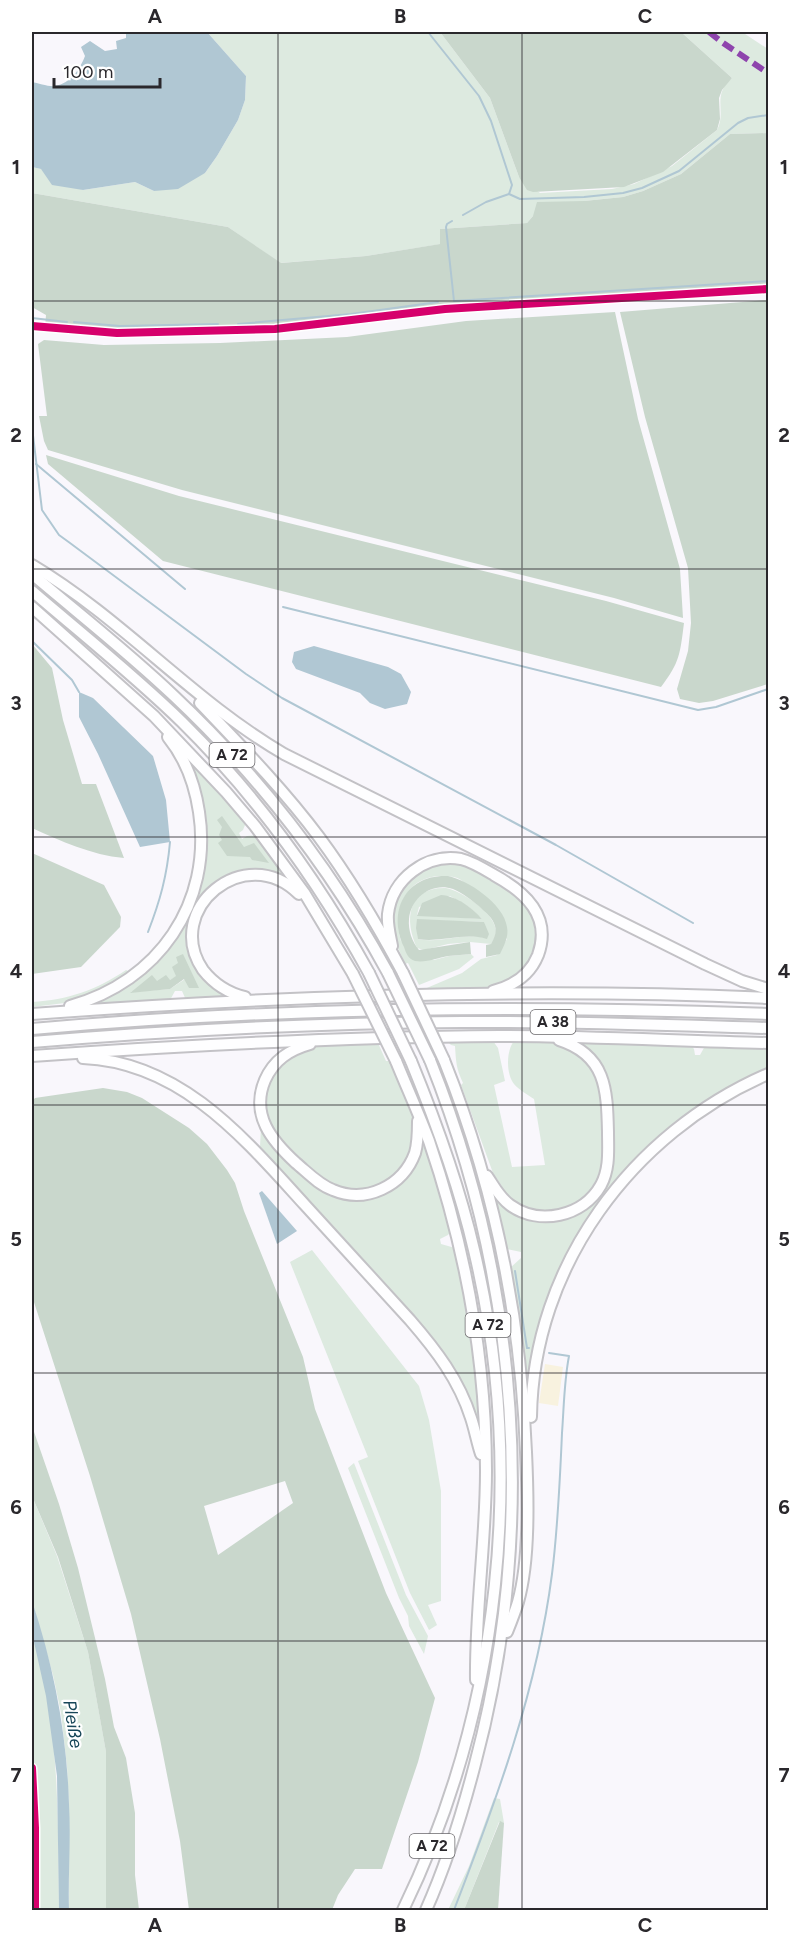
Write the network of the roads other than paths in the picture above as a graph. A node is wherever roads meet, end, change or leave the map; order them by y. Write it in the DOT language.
graph roads {
  1 [pos="32,565"];
  2 [pos="32,574"];
  3 [pos="32,591"];
  4 [pos="32,607"];
  5 [pos="173,675"];
  6 [pos="128,692"];
  7 [pos="315,909"];
  8 [pos="395,958"];
  9 [pos="768,989"];
  10 [pos="463,994"];
  11 [pos="768,998"];
  12 [pos="269,999"];
  13 [pos="32,1014"];
  14 [pos="768,1014"];
  15 [pos="768,1028"];
  16 [pos="32,1029"];
  17 [pos="547,1037"];
  18 [pos="326,1039"];
  19 [pos="32,1042"];
  20 [pos="768,1043"];
  21 [pos="32,1056"];
  22 [pos="768,1074"];
  23 [pos="418,1115"];
  24 [pos="481,1167"];
  25 [pos="526,1468"];
  26 [pos="486,1469"];
  27 [pos="499,1656"];
  28 [pos="476,1703"];
  29 [pos="403,1911"];
  30 [pos="426,1911"];
  1 -- 5 [label="highway"];
  2 -- 27 [label="highway, A 72, bridge"];
  3 -- 28 [label="highway, A 72, bridge"];
  4 -- 6 [label="highway"];
  5 -- 8 [label="highway"];
  5 -- 9 [label="highway"];
  6 -- 7 [label="highway"];
  6 -- 13 [label="highway"];
  7 -- 12 [label="highway"];
  7 -- 23 [label="highway, bridge"];
  8 -- 10 [label="highway"];
  8 -- 24 [label="highway, bridge"];
  10 -- 11 [label="highway"];
  10 -- 12 [label="highway"];
  12 -- 13 [label="highway"];
  14 -- 16 [label="highway, A 38"];
  15 -- 19 [label="highway, A 38"];
  17 -- 18 [label="highway"];
  17 -- 20 [label="highway"];
  17 -- 24 [label="highway"];
  18 -- 21 [label="highway"];
  18 -- 23 [label="highway"];
  21 -- 26 [label="highway"];
  22 -- 25 [label="highway"];
  23 -- 26 [label="highway"];
  24 -- 25 [label="highway"];
  25 -- 27 [label="highway"];
  26 -- 28 [label="highway"];
  27 -- 30 [label="highway, A 72"];
  28 -- 29 [label="highway, A 72"];
}
